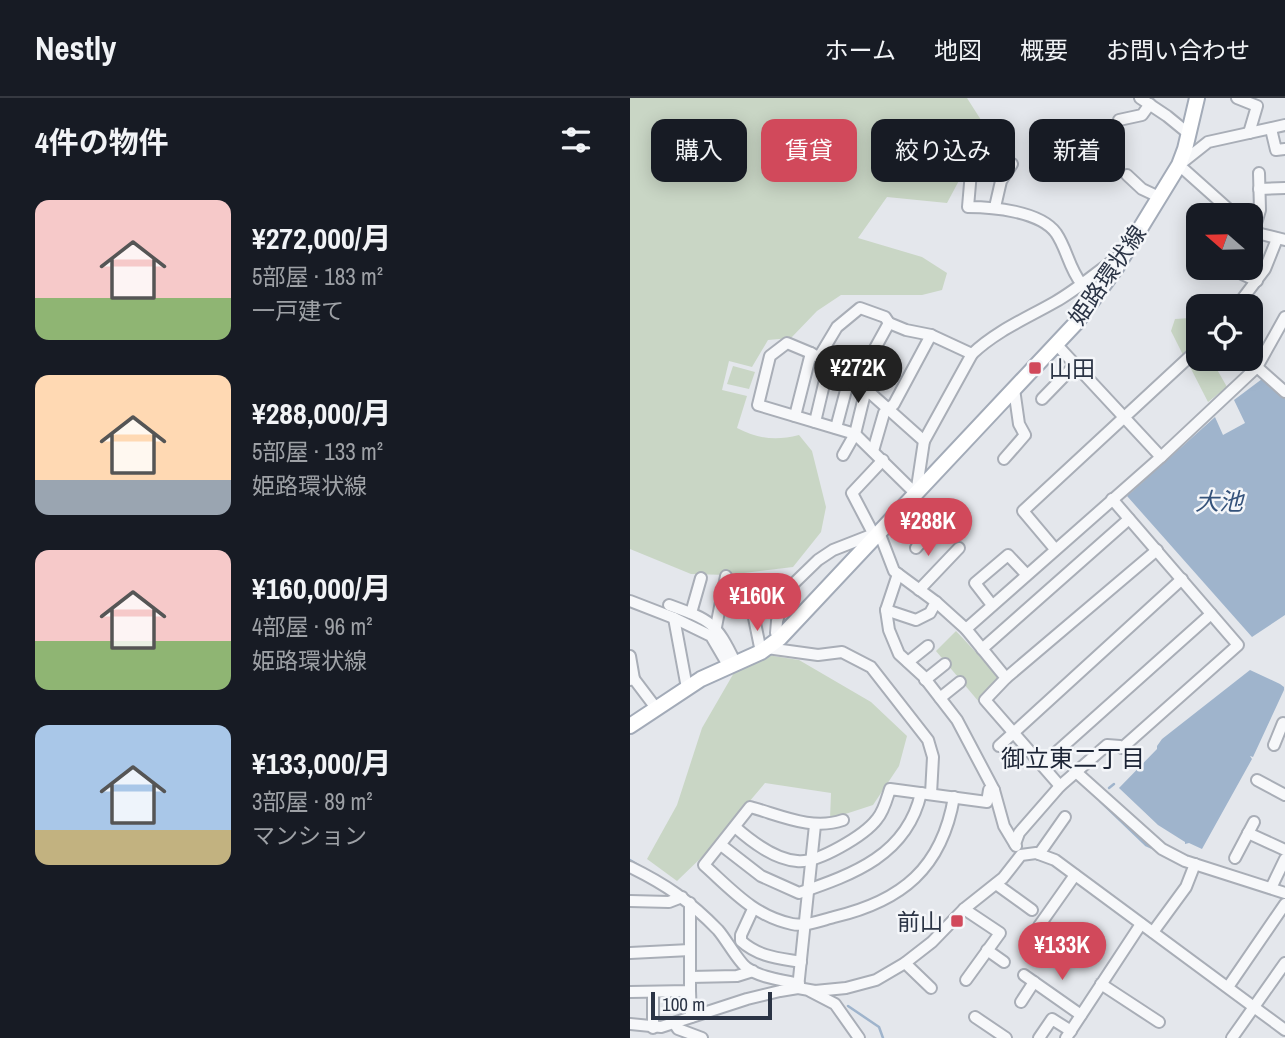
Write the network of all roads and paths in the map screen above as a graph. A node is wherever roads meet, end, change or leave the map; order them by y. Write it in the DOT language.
graph roads {
  1 [pos="1197,98"];
  2 [pos="1237,98"];
  3 [pos="1145,101"];
  4 [pos="1124,119"];
  5 [pos="1285,125"];
  6 [pos="1271,129"];
  7 [pos="1249,132"];
  8 [pos="1189,134"];
  9 [pos="1285,149"];
  10 [pos="1179,165"];
  11 [pos="1259,173"];
  12 [pos="1127,175"];
  13 [pos="970,182"];
  14 [pos="1001,182"];
  15 [pos="1285,188"];
  16 [pos="1259,189"];
  17 [pos="1159,197"];
  18 [pos="1215,203"];
  19 [pos="1260,203"];
  20 [pos="995,207"];
  21 [pos="1264,235"];
  22 [pos="1281,239"];
  23 [pos="1126,252"];
  24 [pos="1256,281"];
  25 [pos="1081,283"];
  26 [pos="1246,294"];
  27 [pos="1285,317"];
  28 [pos="889,323"];
  29 [pos="931,335"];
  30 [pos="1056,344"];
  31 [pos="972,354"];
  32 [pos="815,355"];
  33 [pos="1263,356"];
  34 [pos="1186,360"];
  35 [pos="829,363"];
  36 [pos="1075,365"];
  37 [pos="1253,371"];
  38 [pos="1261,371"];
  39 [pos="853,378"];
  40 [pos="866,389"];
  41 [pos="1014,389"];
  42 [pos="1285,392"];
  43 [pos="1042,399"];
  44 [pos="888,408"];
  45 [pos="795,416"];
  46 [pos="1124,418"];
  47 [pos="815,422"];
  48 [pos="836,428"];
  49 [pos="855,434"];
  50 [pos="924,441"];
  51 [pos="873,451"];
  52 [pos="843,455"];
  53 [pos="1161,457"];
  54 [pos="1004,459"];
  55 [pos="883,460"];
  56 [pos="916,494"];
  57 [pos="1112,499"];
  58 [pos="898,513"];
  59 [pos="1129,519"];
  60 [pos="877,534"];
  61 [pos="916,548"];
  62 [pos="958,548"];
  63 [pos="1055,549"];
  64 [pos="1157,550"];
  65 [pos="1026,573"];
  66 [pos="898,574"];
  67 [pos="726,576"];
  68 [pos="701,578"];
  69 [pos="1182,579"];
  70 [pos="762,580"];
  71 [pos="919,590"];
  72 [pos="630,601"];
  73 [pos="936,602"];
  74 [pos="669,605"];
  75 [pos="992,605"];
  76 [pos="886,610"];
  77 [pos="691,613"];
  78 [pos="1211,614"];
  79 [pos="674,618"];
  80 [pos="716,627"];
  81 [pos="965,629"];
  82 [pos="780,638"];
  83 [pos="928,646"];
  84 [pos="982,649"];
  85 [pos="764,650"];
  86 [pos="630,656"];
  87 [pos="908,662"];
  88 [pos="731,664"];
  89 [pos="945,664"];
  90 [pos="1006,678"];
  91 [pos="632,679"];
  92 [pos="925,680"];
  93 [pos="960,682"];
  94 [pos="687,688"];
  95 [pos="940,698"];
  96 [pos="656,708"];
  97 [pos="1283,723"];
  98 [pos="630,726"];
  99 [pos="1014,733"];
  100 [pos="1279,742"];
  101 [pos="999,746"];
  102 [pos="1042,765"];
  103 [pos="1076,772"];
  104 [pos="1257,780"];
  105 [pos="1060,786"];
  106 [pos="994,790"];
  107 [pos="926,793"];
  108 [pos="1285,795"];
  109 [pos="954,797"];
  110 [pos="1065,817"];
  111 [pos="843,820"];
  112 [pos="1254,822"];
  113 [pos="815,825"];
  114 [pos="736,827"];
  115 [pos="1248,833"];
  116 [pos="1015,844"];
  117 [pos="721,845"];
  118 [pos="1285,850"];
  119 [pos="1039,854"];
  120 [pos="1021,855"];
  121 [pos="1235,858"];
  122 [pos="1285,859"];
  123 [pos="811,860"];
  124 [pos="1195,864"];
  125 [pos="630,867"];
  126 [pos="1075,875"];
  127 [pos="996,884"];
  128 [pos="1271,888"];
  129 [pos="808,890"];
  130 [pos="1285,893"];
  131 [pos="686,900"];
  132 [pos="630,901"];
  133 [pos="1285,904"];
  134 [pos="753,909"];
  135 [pos="964,909"];
  136 [pos="1032,910"];
  137 [pos="1141,923"];
  138 [pos="804,924"];
  139 [pos="1039,926"];
  140 [pos="1153,932"];
  141 [pos="690,950"];
  142 [pos="987,950"];
  143 [pos="630,953"];
  144 [pos="801,962"];
  145 [pos="1004,962"];
  146 [pos="905,963"];
  147 [pos="1285,963"];
  148 [pos="753,971"];
  149 [pos="1024,975"];
  150 [pos="690,976"];
  151 [pos="966,979"];
  152 [pos="1034,982"];
  153 [pos="1101,984"];
  154 [pos="800,985"];
  155 [pos="1228,987"];
  156 [pos="931,988"];
  157 [pos="690,991"];
  158 [pos="630,992"];
  159 [pos="653,993"];
  160 [pos="1021,1002"];
  161 [pos="1253,1006"];
  162 [pos="1081,1015"];
  163 [pos="691,1017"];
  164 [pos="975,1017"];
  165 [pos="1159,1022"];
  166 [pos="674,1023"];
  167 [pos="630,1024"];
  168 [pos="653,1028"];
  169 [pos="1285,1030"];
  170 [pos="1068,1035"];
  171 [pos="702,1038"];
  172 [pos="859,1038"];
  173 [pos="1006,1038"];
  174 [pos="1039,1038"];
  175 [pos="1232,1038"];
  1 -- 8 [label="main road, 姫路環状線"];
  2 -- 7 [label="street"];
  3 -- 4 [label="street"];
  3 -- 8 [label="street"];
  5 -- 6 [label="street"];
  6 -- 7 [label="street"];
  6 -- 9 [label="street"];
  7 -- 10 [label="street"];
  8 -- 10 [label="main road, 姫路環状線"];
  10 -- 17 [label="main road, 姫路環状線"];
  10 -- 18 [label="street"];
  11 -- 16 [label="street"];
  12 -- 17 [label="street"];
  13 -- 20 [label="street"];
  14 -- 20 [label="street"];
  15 -- 16 [label="street"];
  16 -- 19 [label="street"];
  17 -- 23 [label="main road, 姫路環状線"];
  20 -- 25 [label="street"];
  21 -- 22 [label="street"];
  22 -- 24 [label="street"];
  23 -- 25 [label="street"];
  23 -- 30 [label="main road, 姫路環状線"];
  24 -- 26 [label="street"];
  25 -- 31 [label="street"];
  27 -- 33 [label="street"];
  28 -- 29 [label="street"];
  28 -- 32 [label="street"];
  28 -- 39 [label="street"];
  29 -- 31 [label="street"];
  29 -- 44 [label="street"];
  30 -- 36 [label="street"];
  30 -- 41 [label="main road, 姫路環状線"];
  31 -- 50 [label="street"];
  32 -- 35 [label="street"];
  32 -- 45 [label="street"];
  32 -- 45 [label="street"];
  34 -- 46 [label="street"];
  35 -- 39 [label="street"];
  35 -- 47 [label="street"];
  36 -- 43 [label="street"];
  36 -- 46 [label="street"];
  37 -- 53 [label="street"];
  38 -- 42 [label="street"];
  39 -- 40 [label="street"];
  39 -- 48 [label="street"];
  40 -- 44 [label="street"];
  40 -- 49 [label="street"];
  41 -- 54 [label="street"];
  41 -- 56 [label="main road, 姫路環状線"];
  44 -- 50 [label="street"];
  44 -- 51 [label="street"];
  45 -- 47 [label="street"];
  46 -- 53 [label="street"];
  46 -- 63 [label="street"];
  47 -- 48 [label="street"];
  48 -- 49 [label="street"];
  49 -- 51 [label="street"];
  49 -- 52 [label="street"];
  50 -- 56 [label="street"];
  51 -- 55 [label="street"];
  53 -- 57 [label="street"];
  55 -- 56 [label="street"];
  55 -- 60 [label="street"];
  56 -- 58 [label="main road, 姫路環状線"];
  57 -- 59 [label="street"];
  57 -- 63 [label="street"];
  58 -- 60 [label="main road, 姫路環状線"];
  58 -- 61 [label="street"];
  59 -- 64 [label="street"];
  59 -- 84 [label="street"];
  60 -- 66 [label="street"];
  60 -- 82 [label="main road, 姫路環状線"];
  60 -- 82 [label="street"];
  62 -- 71 [label="street"];
  63 -- 65 [label="street"];
  64 -- 69 [label="street"];
  64 -- 90 [label="street"];
  65 -- 75 [label="street"];
  65 -- 75 [label="street"];
  66 -- 71 [label="street"];
  66 -- 76 [label="street"];
  67 -- 80 [label="street"];
  68 -- 77 [label="street"];
  69 -- 78 [label="street"];
  69 -- 99 [label="street"];
  70 -- 85 [label="street"];
  71 -- 73 [label="street"];
  72 -- 79 [label="street"];
  73 -- 76 [label="street"];
  73 -- 81 [label="street"];
  74 -- 77 [label="street"];
  75 -- 81 [label="street"];
  76 -- 87 [label="street"];
  77 -- 80 [label="street"];
  78 -- 102 [label="street"];
  78 -- 103 [label="street"];
  79 -- 88 [label="street"];
  79 -- 94 [label="street"];
  80 -- 88 [label="street"];
  81 -- 84 [label="street"];
  82 -- 85 [label="main road, 姫路環状線"];
  83 -- 87 [label="street"];
  84 -- 90 [label="street"];
  85 -- 88 [label="main road, 姫路環状線"];
  85 -- 107 [label="street"];
  86 -- 91 [label="street"];
  87 -- 92 [label="street"];
  88 -- 94 [label="main road, 姫路環状線"];
  89 -- 92 [label="street"];
  90 -- 99 [label="street"];
  91 -- 96 [label="street"];
  92 -- 95 [label="street"];
  93 -- 95 [label="street"];
  94 -- 96 [label="main road, 姫路環状線"];
  95 -- 106 [label="street"];
  96 -- 98 [label="main road, 姫路環状線"];
  97 -- 100 [label="street"];
  99 -- 101 [label="street"];
  99 -- 102 [label="street"];
  102 -- 105 [label="street"];
  103 -- 105 [label="street"];
  103 -- 124 [label="street"];
  104 -- 108 [label="street"];
  105 -- 116 [label="street"];
  106 -- 109 [label="street"];
  106 -- 116 [label="street"];
  107 -- 109 [label="street"];
  107 -- 123 [label="street"];
  107 -- 129 [label="street"];
  109 -- 138 [label="street"];
  110 -- 119 [label="street"];
  111 -- 113 [label="street"];
  112 -- 115 [label="street"];
  113 -- 114 [label="street"];
  113 -- 123 [label="street"];
  114 -- 117 [label="street"];
  114 -- 123 [label="street"];
  115 -- 118 [label="street"];
  115 -- 121 [label="street"];
  116 -- 120 [label="street"];
  117 -- 129 [label="street"];
  117 -- 134 [label="street"];
  119 -- 120 [label="street"];
  119 -- 126 [label="street"];
  120 -- 127 [label="street"];
  122 -- 128 [label="street"];
  123 -- 129 [label="street"];
  124 -- 128 [label="street"];
  124 -- 140 [label="street"];
  125 -- 131 [label="street"];
  126 -- 137 [label="street"];
  126 -- 139 [label="street"];
  127 -- 135 [label="street"];
  127 -- 136 [label="street"];
  128 -- 130 [label="street"];
  129 -- 138 [label="street"];
  131 -- 132 [label="street"];
  131 -- 141 [label="street"];
  131 -- 148 [label="street"];
  133 -- 155 [label="street"];
  134 -- 138 [label="street"];
  134 -- 144 [label="street"];
  135 -- 142 [label="street"];
  135 -- 146 [label="street"];
  137 -- 140 [label="street"];
  137 -- 153 [label="street"];
  138 -- 144 [label="street"];
  140 -- 155 [label="street"];
  141 -- 143 [label="street"];
  141 -- 150 [label="street"];
  142 -- 145 [label="street"];
  142 -- 151 [label="street"];
  144 -- 154 [label="street"];
  146 -- 154 [label="street"];
  146 -- 156 [label="street"];
  147 -- 161 [label="street"];
  148 -- 150 [label="street"];
  148 -- 154 [label="street"];
  149 -- 152 [label="street"];
  150 -- 157 [label="street"];
  152 -- 160 [label="street"];
  152 -- 162 [label="street"];
  153 -- 162 [label="street"];
  153 -- 165 [label="street"];
  154 -- 163 [label="street"];
  154 -- 172 [label="street"];
  155 -- 161 [label="street"];
  157 -- 159 [label="street"];
  157 -- 163 [label="street"];
  158 -- 159 [label="street"];
  159 -- 168 [label="street"];
  161 -- 169 [label="street"];
  161 -- 175 [label="street"];
  162 -- 170 [label="street"];
  163 -- 166 [label="street"];
  164 -- 173 [label="street"];
  166 -- 168 [label="street"];
  166 -- 171 [label="street"];
  167 -- 168 [label="street"];
  170 -- 174 [label="street"];
}
